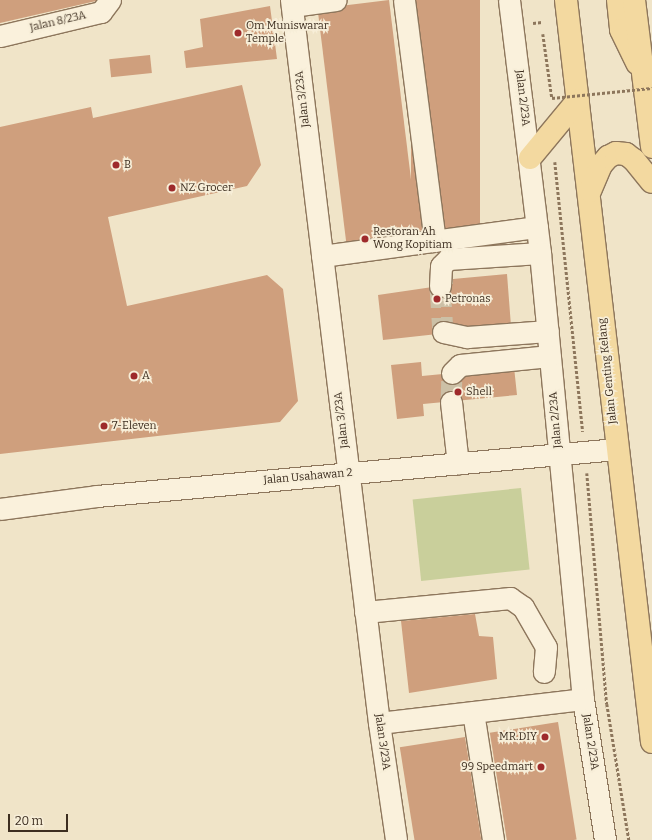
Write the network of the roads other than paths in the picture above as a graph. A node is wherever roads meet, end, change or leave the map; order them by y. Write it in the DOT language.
graph roads {
  1 [pos="110,0"];
  2 [pos="336,0"];
  3 [pos="404,0"];
  4 [pos="509,0"];
  5 [pos="566,0"];
  6 [pos="618,0"];
  7 [pos="634,0"];
  8 [pos="291,3"];
  9 [pos="0,36"];
  10 [pos="646,45"];
  11 [pos="648,84"];
  12 [pos="578,100"];
  13 [pos="652,147"];
  14 [pos="530,158"];
  15 [pos="652,182"];
  16 [pos="589,196"];
  17 [pos="537,227"];
  18 [pos="435,241"];
  19 [pos="540,253"];
  20 [pos="322,256"];
  21 [pos="440,286"];
  22 [pos="548,331"];
  23 [pos="443,332"];
  24 [pos="550,356"];
  25 [pos="452,373"];
  26 [pos="451,402"];
  27 [pos="616,449"];
  28 [pos="560,454"];
  29 [pos="458,464"];
  30 [pos="348,474"];
  31 [pos="0,509"];
  32 [pos="365,612"];
  33 [pos="544,672"];
  34 [pos="583,699"];
  35 [pos="473,712"];
  36 [pos="379,723"];
  37 [pos="652,742"];
  38 [pos="396,840"];
  39 [pos="493,840"];
  40 [pos="605,840"];
  1 -- 9 [label="street, Jalan 8/23A"];
  2 -- 8 [label="street"];
  3 -- 18 [label="street"];
  4 -- 14 [label="street, Jalan 2/23A"];
  5 -- 12 [label="main road, Jalan Genting Kelang"];
  6 -- 11 [label="main road"];
  7 -- 10 [label="main road"];
  8 -- 20 [label="street, Jalan 3/23A"];
  10 -- 11 [label="main road"];
  11 -- 13 [label="main road"];
  12 -- 14 [label="main road"];
  12 -- 16 [label="main road, Jalan Genting Kelang"];
  14 -- 17 [label="street, Jalan 2/23A"];
  15 -- 16 [label="main road"];
  16 -- 27 [label="main road, Jalan Genting Kelang"];
  17 -- 18 [label="street"];
  17 -- 19 [label="street, Jalan 2/23A"];
  18 -- 20 [label="street"];
  19 -- 21 [label="street"];
  19 -- 22 [label="street, Jalan 2/23A"];
  20 -- 30 [label="street, Jalan 3/23A"];
  22 -- 23 [label="street"];
  22 -- 24 [label="street, Jalan 2/23A"];
  24 -- 25 [label="street"];
  24 -- 28 [label="street, Jalan 2/23A"];
  26 -- 29 [label="street"];
  27 -- 28 [label="street, Jalan Usahawan 2"];
  27 -- 37 [label="main road, Jalan Genting Kelang"];
  28 -- 29 [label="street, Jalan Usahawan 2"];
  28 -- 34 [label="street, Jalan 2/23A"];
  29 -- 30 [label="street, Jalan Usahawan 2"];
  30 -- 31 [label="street, Jalan Usahawan 2"];
  30 -- 32 [label="street, Jalan 3/23A"];
  32 -- 33 [label="street"];
  32 -- 36 [label="street, Jalan 3/23A"];
  34 -- 35 [label="street"];
  34 -- 40 [label="street, Jalan 2/23A"];
  35 -- 36 [label="street"];
  35 -- 39 [label="street"];
  36 -- 38 [label="street, Jalan 3/23A"];
}
